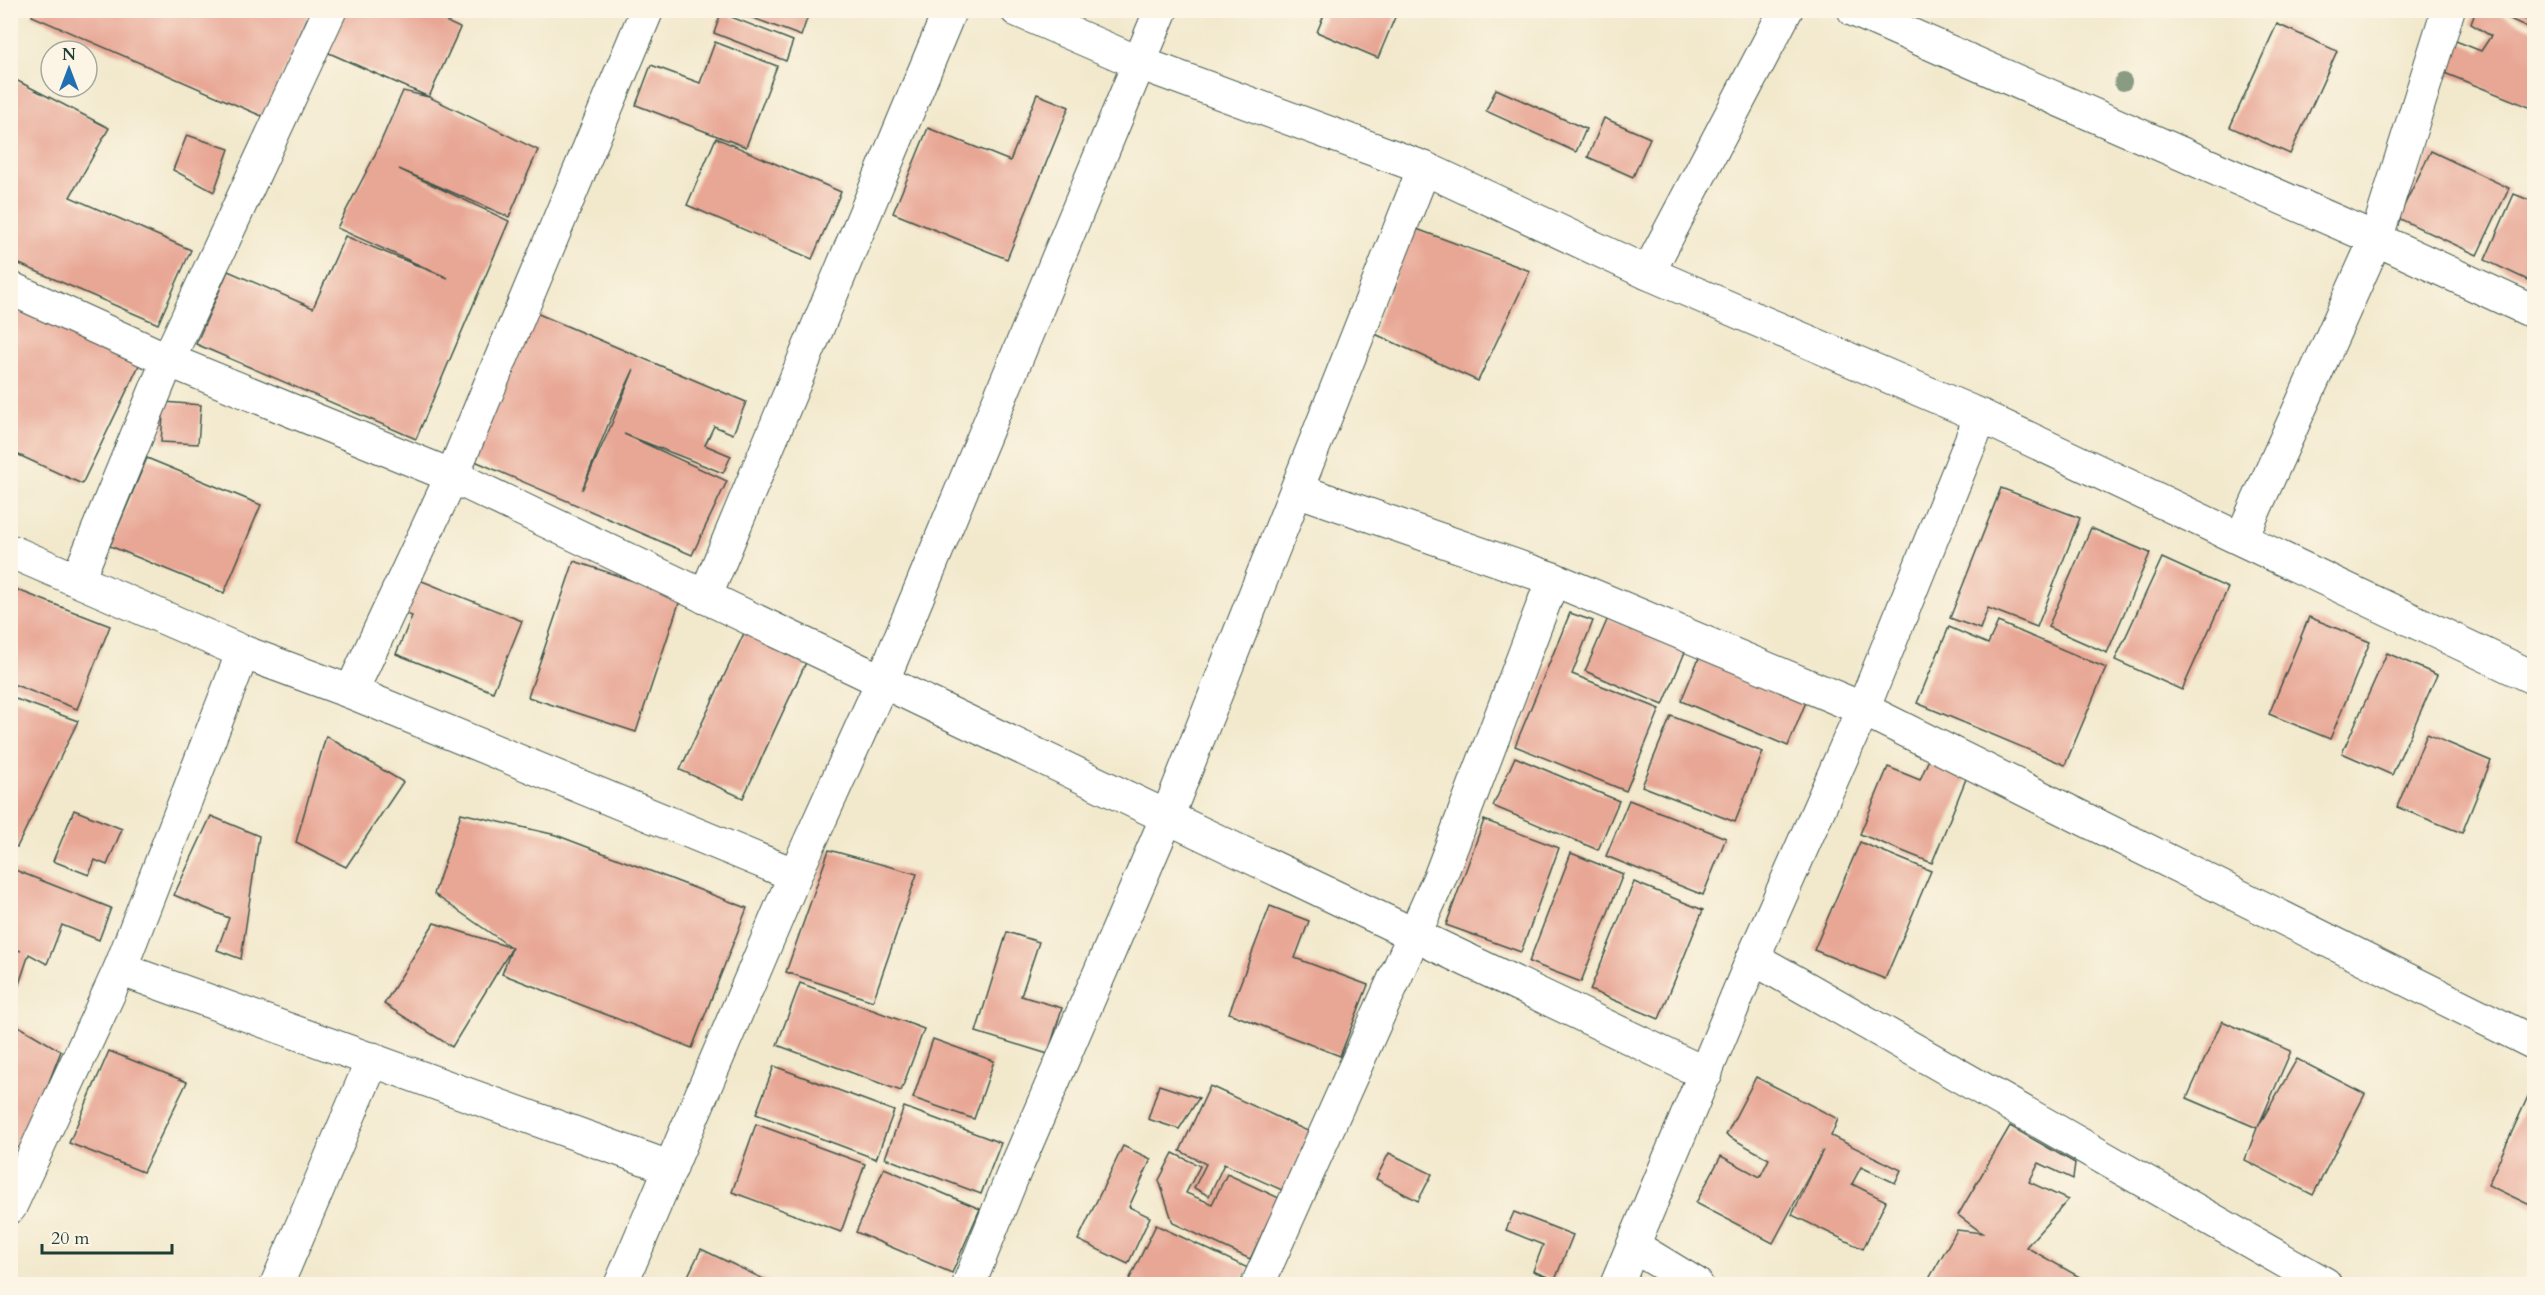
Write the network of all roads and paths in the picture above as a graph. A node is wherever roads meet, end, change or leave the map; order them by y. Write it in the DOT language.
graph roads {
  1 [pos="330,10"];
  2 [pos="648,10"];
  3 [pos="950,10"];
  4 [pos="1017,10"];
  5 [pos="1161,10"];
  6 [pos="1786,10"];
  7 [pos="1854,10"];
  8 [pos="2448,10"];
  9 [pos="1137,62"];
  10 [pos="1424,168"];
  11 [pos="2376,239"];
  12 [pos="1648,273"];
  13 [pos="10,288"];
  14 [pos="2535,312"];
  15 [pos="168,360"];
  16 [pos="1981,416"];
  17 [pos="452,476"];
  18 [pos="1297,490"];
  19 [pos="2242,537"];
  20 [pos="10,550"];
  21 [pos="78,579"];
  22 [pos="1553,579"];
  23 [pos="705,597"];
  24 [pos="243,652"];
  25 [pos="2535,678"];
  26 [pos="882,682"];
  27 [pos="351,692"];
  28 [pos="1863,709"];
  29 [pos="1167,817"];
  30 [pos="795,875"];
  31 [pos="1414,934"];
  32 [pos="1753,958"];
  33 [pos="120,969"];
  34 [pos="2535,1043"];
  35 [pos="373,1059"];
  36 [pos="1706,1074"];
  37 [pos="671,1168"];
  38 [pos="10,1208"];
  39 [pos="1635,1247"];
  40 [pos="277,1284"];
  41 [pos="621,1284"];
  42 [pos="969,1284"];
  43 [pos="1258,1284"];
  44 [pos="1617,1284"];
  45 [pos="1696,1284"];
  46 [pos="2325,1284"];
  1 -- 15 [label="street"];
  2 -- 17 [label="street"];
  3 -- 23 [label="street"];
  4 -- 9 [label="street"];
  5 -- 9 [label="street"];
  6 -- 12 [label="street"];
  7 -- 11 [label="street"];
  8 -- 11 [label="street"];
  9 -- 10 [label="street"];
  9 -- 26 [label="street"];
  10 -- 12 [label="street"];
  10 -- 18 [label="street"];
  11 -- 14 [label="street"];
  11 -- 19 [label="street"];
  12 -- 16 [label="street"];
  13 -- 15 [label="street"];
  15 -- 17 [label="street"];
  15 -- 21 [label="street"];
  16 -- 19 [label="street"];
  16 -- 28 [label="street"];
  17 -- 23 [label="street"];
  17 -- 27 [label="street"];
  18 -- 22 [label="street"];
  18 -- 29 [label="street"];
  19 -- 25 [label="street"];
  20 -- 21 [label="street"];
  21 -- 24 [label="street"];
  22 -- 28 [label="street"];
  22 -- 31 [label="street"];
  23 -- 26 [label="street"];
  24 -- 27 [label="street"];
  24 -- 33 [label="street"];
  26 -- 29 [label="street"];
  26 -- 30 [label="street"];
  27 -- 30 [label="street"];
  28 -- 32 [label="street"];
  28 -- 34 [label="street"];
  29 -- 31 [label="street"];
  29 -- 42 [label="street"];
  30 -- 37 [label="street"];
  31 -- 36 [label="street"];
  31 -- 43 [label="street"];
  32 -- 36 [label="street"];
  32 -- 46 [label="street"];
  33 -- 35 [label="street"];
  33 -- 38 [label="street"];
  35 -- 37 [label="street"];
  35 -- 40 [label="street"];
  36 -- 39 [label="street"];
  37 -- 41 [label="street"];
  39 -- 44 [label="street"];
  39 -- 45 [label="street"];
}
